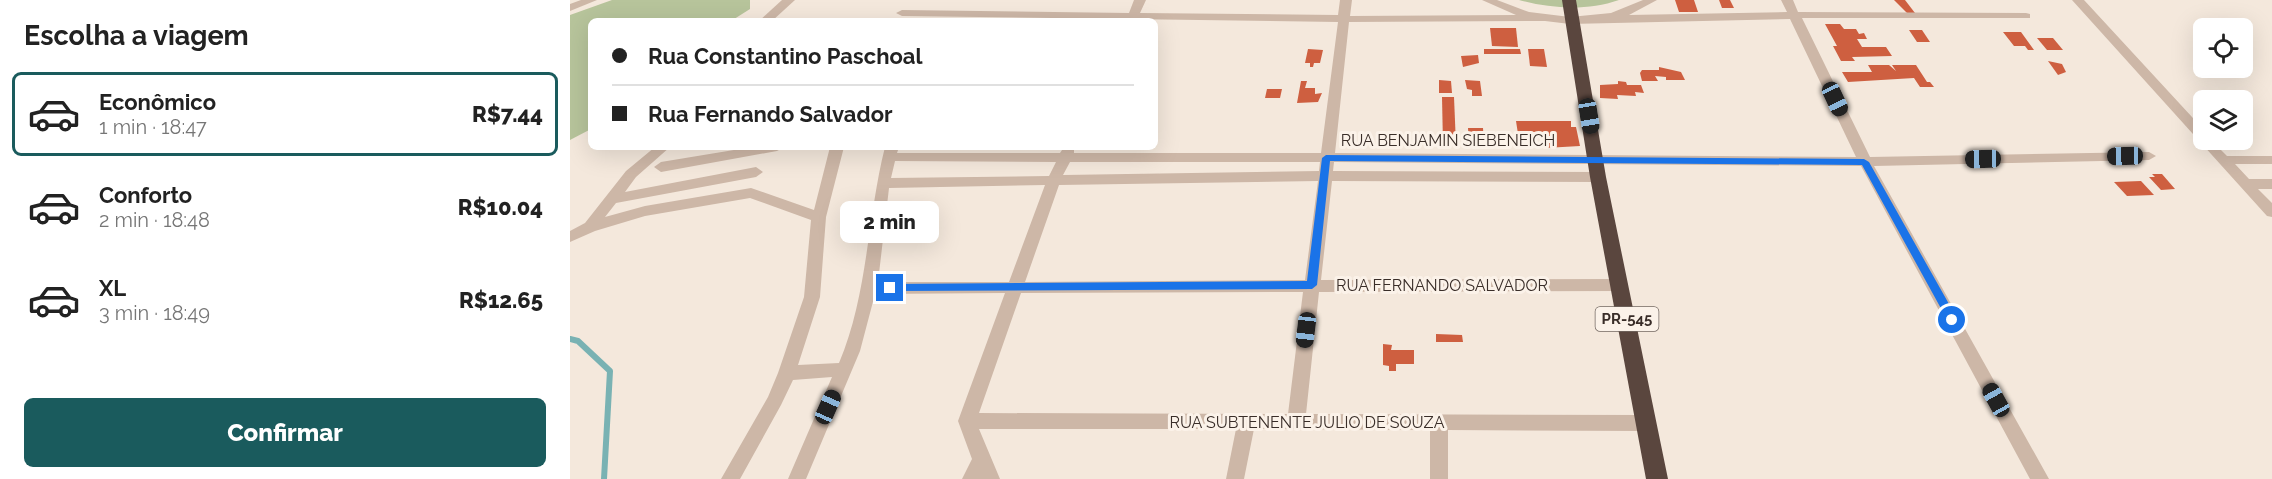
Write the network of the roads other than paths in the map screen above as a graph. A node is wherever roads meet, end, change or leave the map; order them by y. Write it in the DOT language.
graph roads {
  1 [pos="591,0"];
  2 [pos="789,0"];
  3 [pos="912,0"];
  4 [pos="954,0"];
  5 [pos="1140,0"];
  6 [pos="1346,0"];
  7 [pos="1488,0"];
  8 [pos="1569,0"];
  9 [pos="1651,0"];
  10 [pos="1787,0"];
  11 [pos="2078,0"];
  12 [pos="570,8"];
  13 [pos="1795,15"];
  14 [pos="2026,16"];
  15 [pos="899,17"];
  16 [pos="942,17"];
  17 [pos="768,18"];
  18 [pos="1133,18"];
  19 [pos="1158,18"];
  20 [pos="1547,18"];
  21 [pos="1594,19"];
  22 [pos="1345,20"];
  23 [pos="1573,20"];
  24 [pos="2193,127"];
  25 [pos="661,150"];
  26 [pos="664,150"];
  27 [pos="764,150"];
  28 [pos="774,150"];
  29 [pos="836,150"];
  30 [pos="2214,150"];
  31 [pos="891,152"];
  32 [pos="1067,152"];
  33 [pos="2149,156"];
  34 [pos="1326,158"];
  35 [pos="2223,160"];
  36 [pos="2272,160"];
  37 [pos="1864,162"];
  38 [pos="661,167"];
  39 [pos="1597,168"];
  40 [pos="756,171"];
  41 [pos="1324,176"];
  42 [pos="1054,180"];
  43 [pos="883,183"];
  44 [pos="2246,184"];
  45 [pos="2272,184"];
  46 [pos="652,192"];
  47 [pos="751,193"];
  48 [pos="613,199"];
  49 [pos="645,211"];
  50 [pos="2272,212"];
  51 [pos="819,218"];
  52 [pos="590,227"];
  53 [pos="570,237"];
  54 [pos="1312,285"];
  55 [pos="1620,285"];
  56 [pos="1017,286"];
  57 [pos="869,288"];
  58 [pos="844,369"];
  59 [pos="787,373"];
  60 [pos="1296,420"];
  61 [pos="967,421"];
  62 [pos="1439,421"];
  63 [pos="1246,422"];
  64 [pos="1647,423"];
  65 [pos="981,459"];
  66 [pos="730,479"];
  67 [pos="797,479"];
  68 [pos="971,479"];
  69 [pos="991,479"];
  70 [pos="1235,479"];
  71 [pos="1439,479"];
  72 [pos="1657,479"];
  73 [pos="2040,479"];
  1 -- 12 [label="street"];
  2 -- 17 [label="street"];
  3 -- 15 [label="street"];
  4 -- 16 [label="street"];
  5 -- 18 [label="street"];
  6 -- 22 [label="street"];
  7 -- 20 [label="street"];
  8 -- 23 [label="highway, PR-545"];
  9 -- 21 [label="street"];
  10 -- 13 [label="street"];
  11 -- 24 [label="street"];
  13 -- 14 [label="street"];
  13 -- 21 [label="street"];
  13 -- 37 [label="street"];
  15 -- 16 [label="street"];
  16 -- 18 [label="street"];
  19 -- 22 [label="street"];
  20 -- 22 [label="street"];
  20 -- 23 [label="street"];
  21 -- 23 [label="street"];
  22 -- 34 [label="street"];
  23 -- 39 [label="highway, PR-545"];
  25 -- 48 [label="street"];
  26 -- 38 [label="street"];
  27 -- 38 [label="street"];
  28 -- 40 [label="street"];
  29 -- 51 [label="street"];
  30 -- 35 [label="street"];
  31 -- 32 [label="street, RUA BENJAMIN SIEBENEICH"];
  31 -- 43 [label="street"];
  32 -- 34 [label="street, RUA BENJAMIN SIEBENEICH"];
  32 -- 42 [label="street"];
  33 -- 37 [label="street, RUA BENJAMIN SIEBENEICH"];
  34 -- 39 [label="street, RUA BENJAMIN SIEBENEICH"];
  34 -- 41 [label="street"];
  35 -- 36 [label="street"];
  35 -- 44 [label="street"];
  37 -- 39 [label="street, RUA BENJAMIN SIEBENEICH"];
  37 -- 73 [label="street"];
  38 -- 46 [label="street"];
  39 -- 41 [label="street, RUA BENJAMIN SIEBENEICH"];
  39 -- 55 [label="highway, PR-545"];
  40 -- 46 [label="street"];
  40 -- 47 [label="street"];
  41 -- 42 [label="street, RUA BENJAMIN SIEBENEICH"];
  41 -- 54 [label="street"];
  42 -- 43 [label="street, RUA BENJAMIN SIEBENEICH"];
  42 -- 56 [label="street"];
  43 -- 57 [label="street"];
  44 -- 45 [label="street"];
  44 -- 50 [label="street"];
  46 -- 48 [label="street"];
  46 -- 49 [label="street"];
  47 -- 49 [label="street"];
  47 -- 51 [label="street"];
  48 -- 52 [label="street"];
  49 -- 52 [label="street"];
  51 -- 59 [label="street"];
  52 -- 53 [label="street"];
  54 -- 55 [label="street, RUA FERNANDO SALVADOR"];
  54 -- 56 [label="street, RUA FERNANDO SALVADOR"];
  54 -- 60 [label="street"];
  55 -- 64 [label="highway, PR-545"];
  56 -- 57 [label="street, RUA FERNANDO SALVADOR"];
  56 -- 61 [label="street"];
  57 -- 58 [label="street"];
  58 -- 59 [label="street"];
  58 -- 67 [label="street"];
  59 -- 66 [label="street"];
  60 -- 62 [label="street, RUA SUBTENENTE JULIO DE SOUZA"];
  60 -- 63 [label="street, RUA SUBTENENTE JULIO DE SOUZA"];
  61 -- 63 [label="street, RUA SUBTENENTE JULIO DE SOUZA"];
  61 -- 65 [label="street"];
  62 -- 64 [label="street, RUA SUBTENENTE JULIO DE SOUZA"];
  62 -- 71 [label="street"];
  63 -- 70 [label="street"];
  64 -- 72 [label="highway, PR-545"];
  65 -- 68 [label="street"];
  65 -- 69 [label="street"];
}
